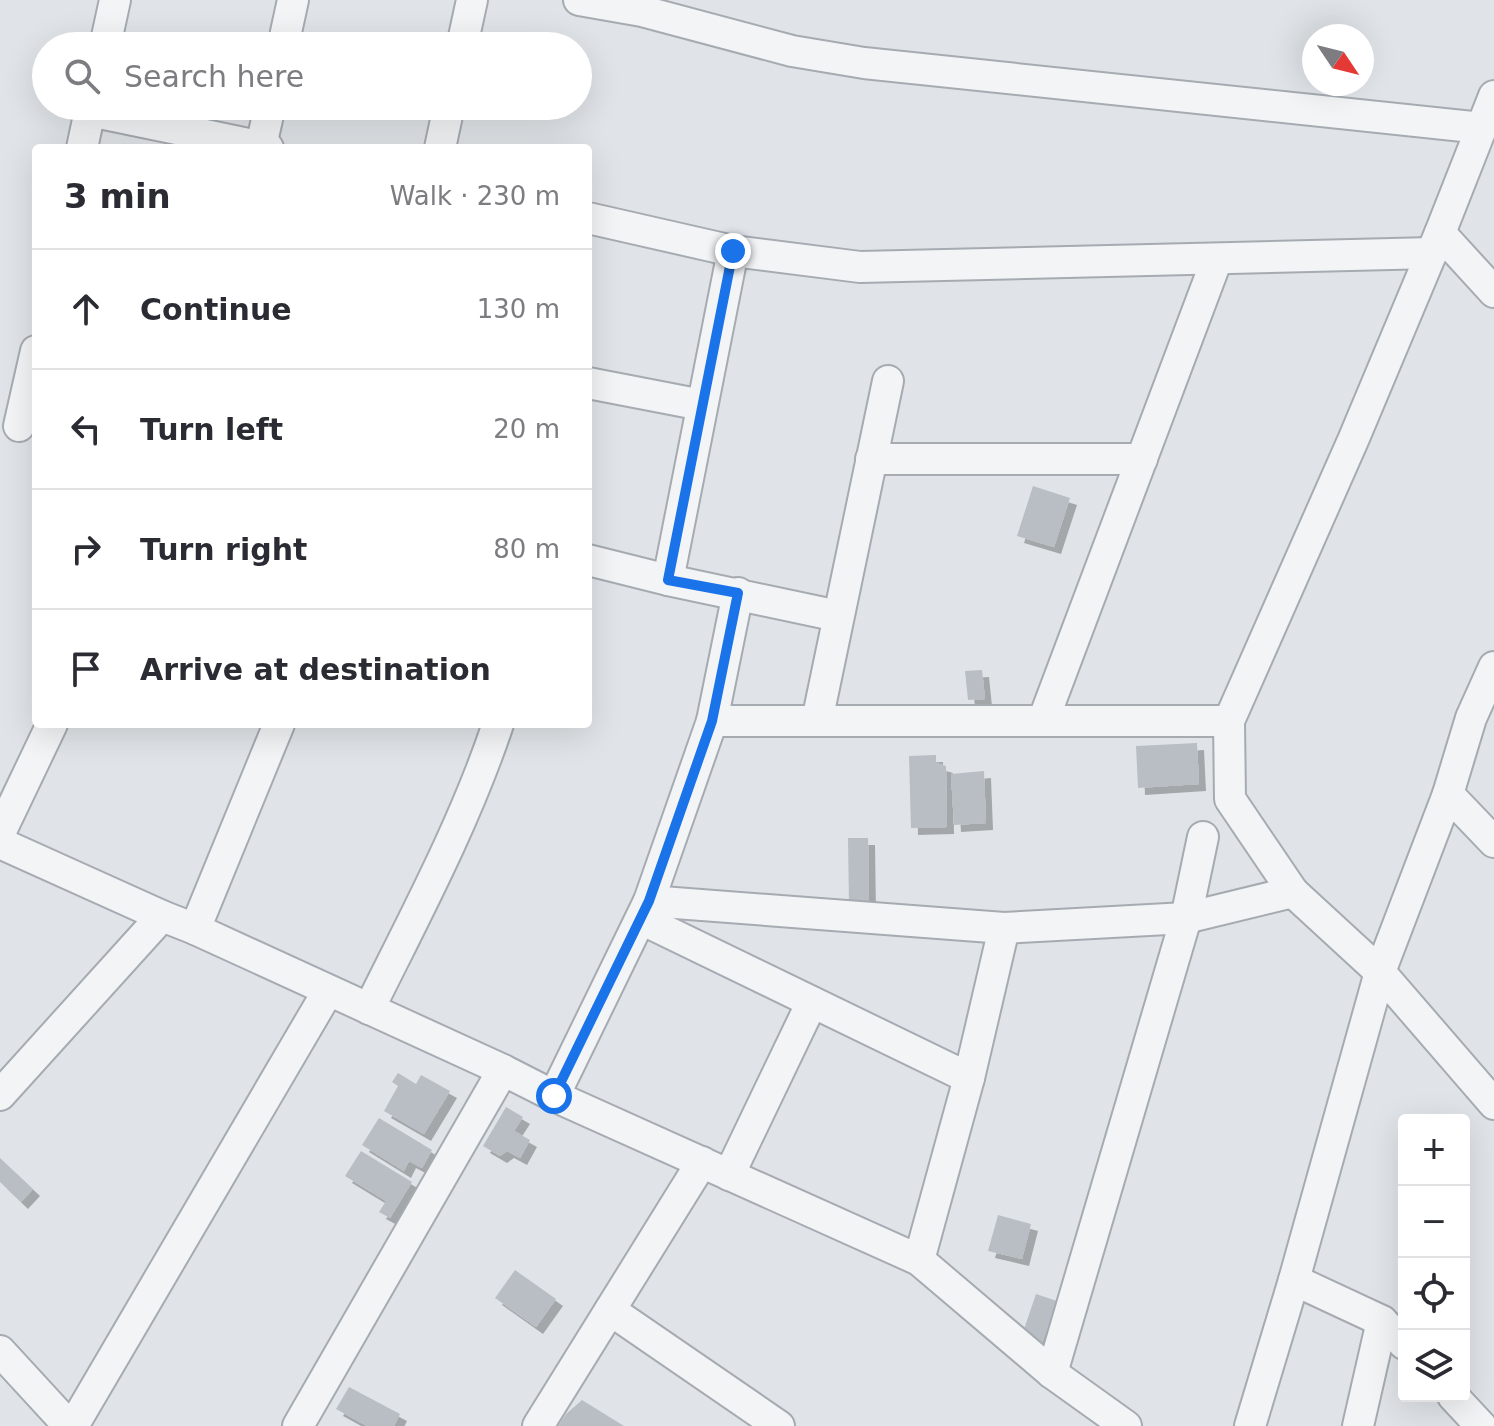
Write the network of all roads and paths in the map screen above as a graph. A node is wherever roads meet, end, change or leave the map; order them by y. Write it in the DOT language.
graph roads {
  1 [pos="115,0"];
  2 [pos="293,0"];
  3 [pos="472,0"];
  4 [pos="579,0"];
  5 [pos="108,32"];
  6 [pos="286,32"];
  7 [pos="465,32"];
  8 [pos="1494,96"];
  9 [pos="88,120"];
  10 [pos="144,120"];
  11 [pos="268,120"];
  12 [pos="446,120"];
  13 [pos="1482,128"];
  14 [pos="83,144"];
  15 [pos="251,144"];
  16 [pos="264,144"];
  17 [pos="441,144"];
  18 [pos="592,219"];
  19 [pos="1436,243"];
  20 [pos="733,251"];
  21 [pos="1217,259"];
  22 [pos="1494,292"];
  23 [pos="32,369"];
  24 [pos="888,381"];
  25 [pos="592,384"];
  26 [pos="702,405"];
  27 [pos="19,426"];
  28 [pos="871,459"];
  29 [pos="1142,459"];
  30 [pos="592,561"];
  31 [pos="668,580"];
  32 [pos="738,593"];
  33 [pos="838,616"];
  34 [pos="1494,667"];
  35 [pos="712,721"];
  36 [pos="817,721"];
  37 [pos="1043,721"];
  38 [pos="1229,721"];
  39 [pos="50,728"];
  40 [pos="277,728"];
  41 [pos="497,728"];
  42 [pos="1448,794"];
  43 [pos="1490,830"];
  44 [pos="0,833"];
  45 [pos="1203,837"];
  46 [pos="0,843"];
  47 [pos="1293,892"];
  48 [pos="645,910"];
  49 [pos="162,916"];
  50 [pos="1186,918"];
  51 [pos="1004,928"];
  52 [pos="195,929"];
  53 [pos="1380,972"];
  54 [pos="328,991"];
  55 [pos="812,1002"];
  56 [pos="369,1009"];
  57 [pos="503,1070"];
  58 [pos="969,1078"];
  59 [pos="0,1095"];
  60 [pos="554,1096"];
  61 [pos="1494,1104"];
  62 [pos="716,1169"];
  63 [pos="919,1260"];
  64 [pos="1294,1280"];
  65 [pos="610,1310"];
  66 [pos="1382,1321"];
  67 [pos="1398,1338"];
  68 [pos="0,1351"];
  69 [pos="1052,1373"];
  70 [pos="1459,1402"];
  71 [pos="71,1426"];
  72 [pos="298,1426"];
  73 [pos="538,1426"];
  74 [pos="779,1426"];
  75 [pos="1126,1426"];
  76 [pos="1250,1426"];
  77 [pos="1358,1426"];
  78 [pos="1481,1426"];
  1 -- 5 [label="street"];
  2 -- 6 [label="street"];
  3 -- 7 [label="street"];
  4 -- 13 [label="street"];
  8 -- 13 [label="street"];
  9 -- 14 [label="street"];
  10 -- 15 [label="street"];
  11 -- 16 [label="street"];
  12 -- 17 [label="street"];
  13 -- 19 [label="street"];
  18 -- 20 [label="street"];
  19 -- 21 [label="street"];
  19 -- 22 [label="street"];
  19 -- 38 [label="street"];
  20 -- 21 [label="street"];
  20 -- 26 [label="street"];
  21 -- 29 [label="street"];
  23 -- 27 [label="street"];
  24 -- 28 [label="street"];
  25 -- 26 [label="street"];
  26 -- 31 [label="street"];
  28 -- 29 [label="street"];
  28 -- 33 [label="street"];
  29 -- 37 [label="street"];
  30 -- 31 [label="street"];
  31 -- 32 [label="street"];
  32 -- 33 [label="street"];
  32 -- 35 [label="street"];
  33 -- 36 [label="street"];
  34 -- 42 [label="street"];
  35 -- 36 [label="street"];
  35 -- 48 [label="street"];
  36 -- 37 [label="street"];
  37 -- 38 [label="street"];
  38 -- 47 [label="street"];
  39 -- 44 [label="street"];
  40 -- 52 [label="street"];
  41 -- 56 [label="street"];
  42 -- 43 [label="street"];
  42 -- 53 [label="street"];
  45 -- 50 [label="street"];
  46 -- 49 [label="street"];
  47 -- 50 [label="street"];
  47 -- 53 [label="street"];
  48 -- 51 [label="street"];
  48 -- 55 [label="street"];
  48 -- 60 [label="street"];
  49 -- 52 [label="street"];
  49 -- 59 [label="street"];
  50 -- 51 [label="street"];
  50 -- 69 [label="street"];
  51 -- 58 [label="street"];
  52 -- 54 [label="street"];
  53 -- 61 [label="street"];
  53 -- 64 [label="street"];
  54 -- 56 [label="street"];
  54 -- 71 [label="street"];
  55 -- 58 [label="street"];
  55 -- 62 [label="street"];
  56 -- 57 [label="street"];
  57 -- 60 [label="street"];
  57 -- 72 [label="street"];
  58 -- 63 [label="street"];
  60 -- 62 [label="street"];
  62 -- 63 [label="street"];
  62 -- 65 [label="street"];
  63 -- 69 [label="street"];
  64 -- 66 [label="street"];
  64 -- 76 [label="street"];
  65 -- 73 [label="street"];
  65 -- 74 [label="street"];
  66 -- 67 [label="street"];
  66 -- 77 [label="street"];
  68 -- 71 [label="street"];
  69 -- 75 [label="street"];
  70 -- 78 [label="street"];
}
